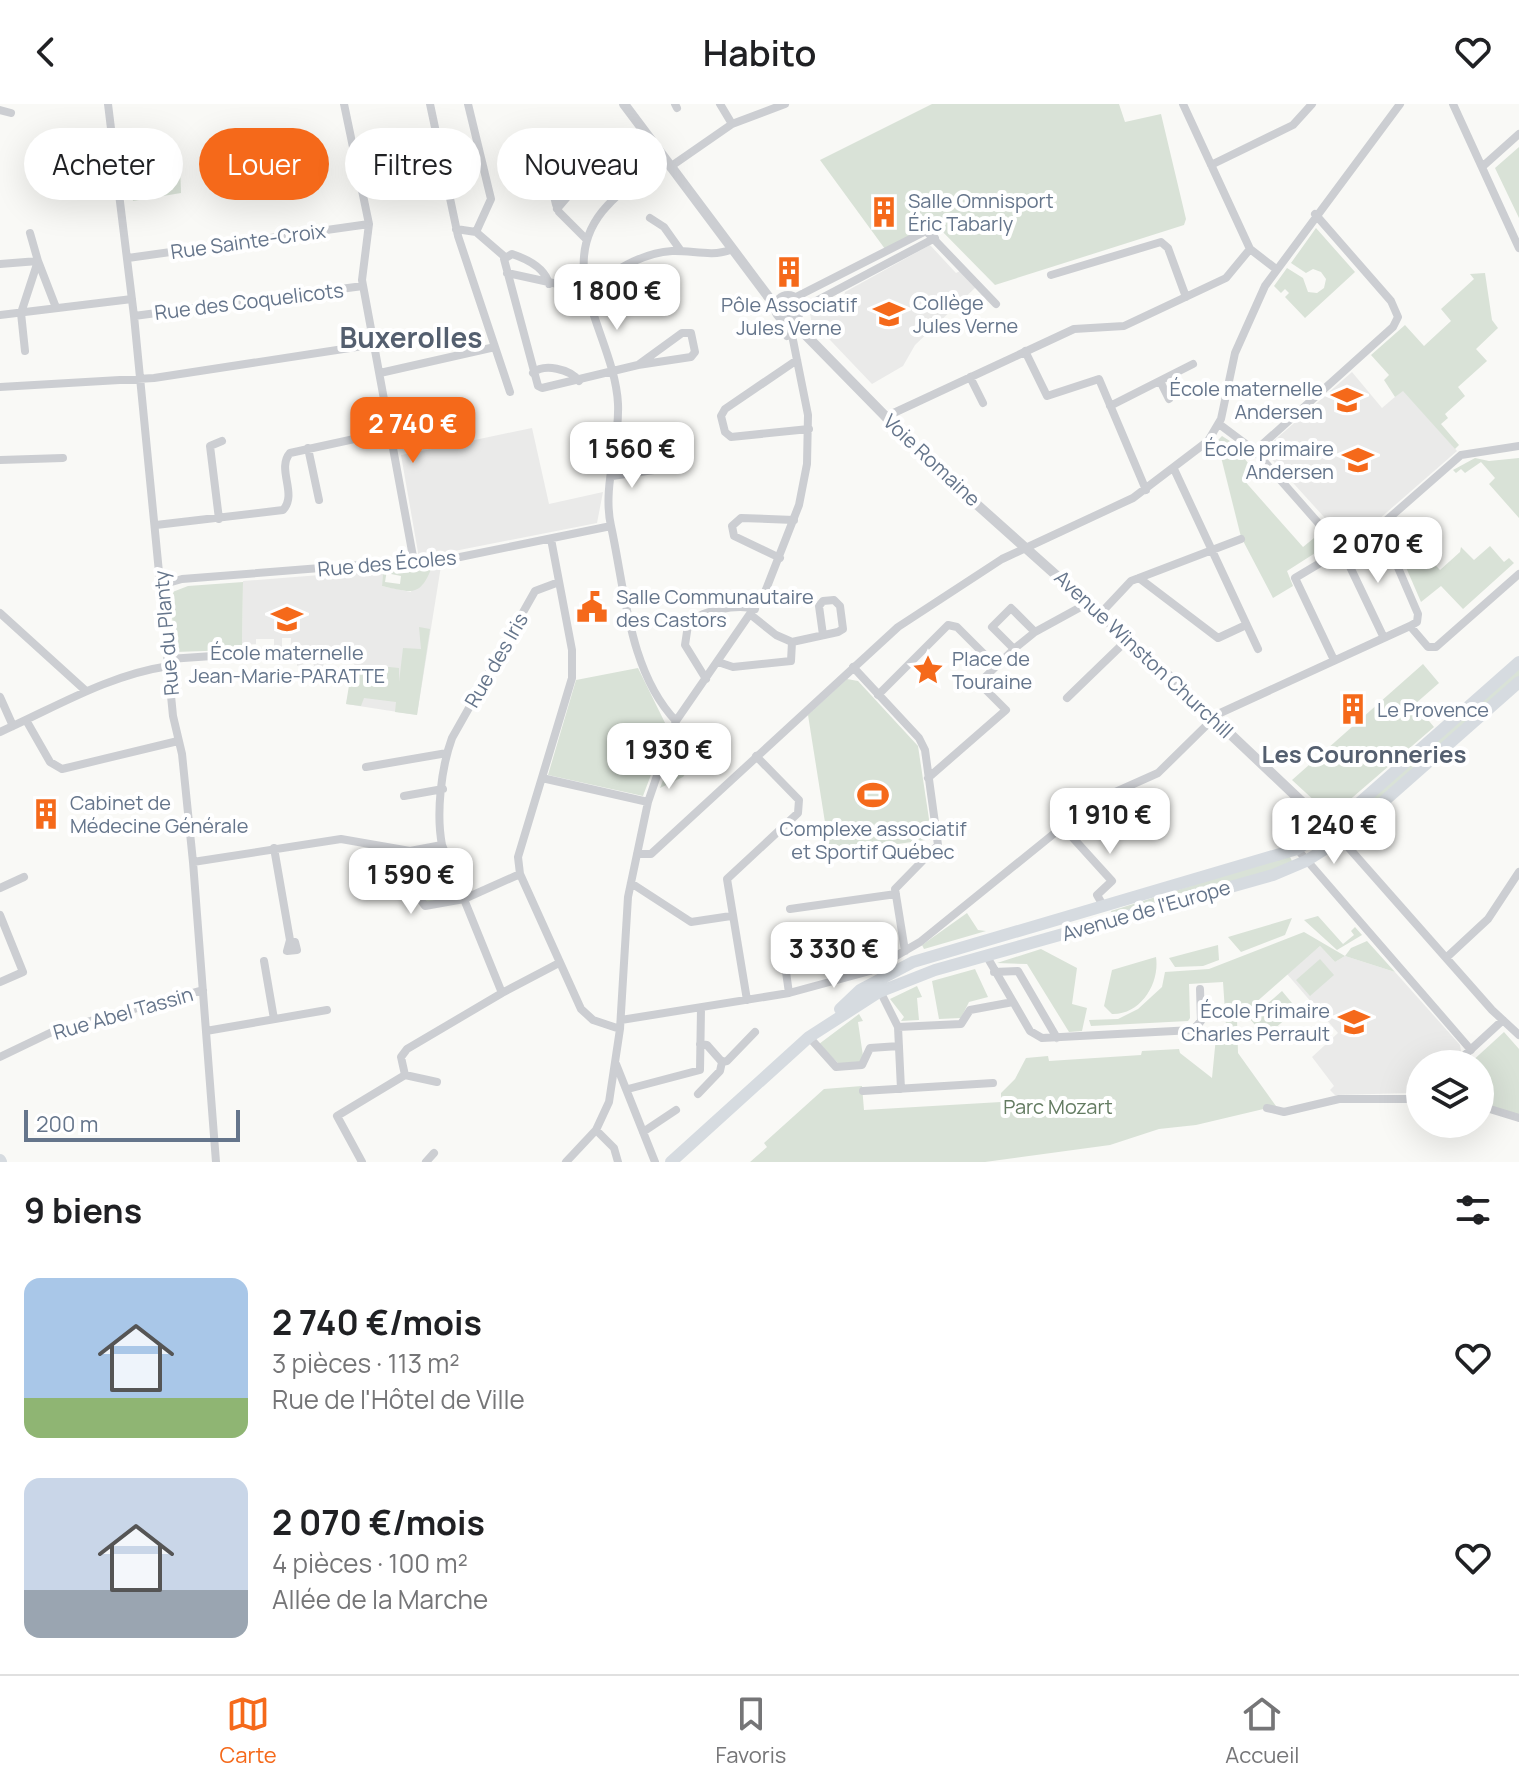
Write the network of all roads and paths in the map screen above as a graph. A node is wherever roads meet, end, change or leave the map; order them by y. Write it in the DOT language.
graph roads {
  1 [pos="108,104"];
  2 [pos="344,104"];
  3 [pos="468,104"];
  4 [pos="624,104"];
  5 [pos="720,104"];
  6 [pos="785,104"];
  7 [pos="1183,104"];
  8 [pos="1312,104"];
  9 [pos="1400,104"];
  10 [pos="1453,104"];
  11 [pos="431,106"];
  12 [pos="0,110"];
  13 [pos="11,113"];
  14 [pos="732,124"];
  15 [pos="436,128"];
  16 [pos="474,128"];
  17 [pos="1519,134"];
  18 [pos="481,157"];
  19 [pos="668,165"];
  20 [pos="1211,165"];
  21 [pos="1482,167"];
  22 [pos="450,200"];
  23 [pos="557,209"];
  24 [pos="1315,214"];
  25 [pos="650,218"];
  26 [pos="369,224"];
  27 [pos="456,229"];
  28 [pos="476,232"];
  29 [pos="30,233"];
  30 [pos="935,238"];
  31 [pos="587,240"];
  32 [pos="1519,248"];
  33 [pos="1250,249"];
  34 [pos="730,250"];
  35 [pos="681,251"];
  36 [pos="505,257"];
  37 [pos="128,258"];
  38 [pos="38,261"];
  39 [pos="0,264"];
  40 [pos="1276,269"];
  41 [pos="507,273"];
  42 [pos="1051,275"];
  43 [pos="549,284"];
  44 [pos="363,286"];
  45 [pos="763,286"];
  46 [pos="585,290"];
  47 [pos="791,296"];
  48 [pos="1186,297"];
  49 [pos="132,299"];
  50 [pos="996,304"];
  51 [pos="55,305"];
  52 [pos="21,313"];
  53 [pos="789,314"];
  54 [pos="0,315"];
  55 [pos="134,316"];
  56 [pos="809,341"];
  57 [pos="376,344"];
  58 [pos="495,347"];
  59 [pos="25,351"];
  60 [pos="1025,351"];
  61 [pos="796,358"];
  62 [pos="1193,364"];
  63 [pos="638,365"];
  64 [pos="840,371"];
  65 [pos="380,373"];
  66 [pos="533,373"];
  67 [pos="613,373"];
  68 [pos="970,377"];
  69 [pos="140,379"];
  70 [pos="579,381"];
  71 [pos="1160,381"];
  72 [pos="0,387"];
  73 [pos="510,392"];
  74 [pos="1169,399"];
  75 [pos="983,403"];
  76 [pos="1110,406"];
  77 [pos="885,417"];
  78 [pos="1219,424"];
  79 [pos="618,429"];
  80 [pos="809,429"];
  81 [pos="391,431"];
  82 [pos="222,441"];
  83 [pos="1519,446"];
  84 [pos="308,448"];
  85 [pos="1255,451"];
  86 [pos="63,458"];
  87 [pos="0,460"];
  88 [pos="1174,469"];
  89 [pos="612,476"];
  90 [pos="1146,490"];
  91 [pos="319,500"];
  92 [pos="219,519"];
  93 [pos="794,520"];
  94 [pos="156,525"];
  95 [pos="611,526"];
  96 [pos="1380,526"];
  97 [pos="551,539"];
  98 [pos="1241,539"];
  99 [pos="1027,546"];
  100 [pos="1213,550"];
  101 [pos="1342,550"];
  102 [pos="780,558"];
  103 [pos="414,562"];
  104 [pos="1519,574"];
  105 [pos="1139,578"];
  106 [pos="559,582"];
  107 [pos="161,585"];
  108 [pos="1088,603"];
  109 [pos="753,612"];
  110 [pos="0,613"];
  111 [pos="1100,614"];
  112 [pos="1246,625"];
  113 [pos="1410,626"];
  114 [pos="1035,632"];
  115 [pos="823,635"];
  116 [pos="1384,638"];
  117 [pos="1128,639"];
  118 [pos="792,642"];
  119 [pos="1014,649"];
  120 [pos="1258,649"];
  121 [pos="284,651"];
  122 [pos="1334,660"];
  123 [pos="169,662"];
  124 [pos="718,662"];
  125 [pos="1519,662"];
  126 [pos="996,666"];
  127 [pos="853,667"];
  128 [pos="706,679"];
  129 [pos="1519,682"];
  130 [pos="86,691"];
  131 [pos="878,695"];
  132 [pos="0,697"];
  133 [pos="1067,698"];
  134 [pos="1213,718"];
  135 [pos="26,720"];
  136 [pos="676,721"];
  137 [pos="13,726"];
  138 [pos="0,732"];
  139 [pos="178,741"];
  140 [pos="447,753"];
  141 [pos="756,756"];
  142 [pos="366,767"];
  143 [pos="542,778"];
  144 [pos="928,778"];
  145 [pos="443,789"];
  146 [pos="404,796"];
  147 [pos="648,802"];
  148 [pos="1063,827"];
  149 [pos="1329,829"];
  150 [pos="1341,839"];
  151 [pos="442,845"];
  152 [pos="274,848"];
  153 [pos="1297,849"];
  154 [pos="410,851"];
  155 [pos="637,854"];
  156 [pos="1306,861"];
  157 [pos="193,862"];
  158 [pos="1519,872"];
  159 [pos="520,874"];
  160 [pos="24,877"];
  161 [pos="631,883"];
  162 [pos="0,888"];
  163 [pos="896,894"];
  164 [pos="464,899"];
  165 [pos="1104,907"];
  166 [pos="790,909"];
  167 [pos="0,915"];
  168 [pos="731,916"];
  169 [pos="290,940"];
  170 [pos="905,951"];
  171 [pos="986,955"];
  172 [pos="1446,958"];
  173 [pos="264,961"];
  174 [pos="811,961"];
  175 [pos="559,963"];
  176 [pos="994,972"];
  177 [pos="875,981"];
  178 [pos="0,982"];
  179 [pos="1200,989"];
  180 [pos="203,990"];
  181 [pos="502,993"];
  182 [pos="789,993"];
  183 [pos="747,1000"];
  184 [pos="1013,1002"];
  185 [pos="701,1009"];
  186 [pos="327,1010"];
  187 [pos="274,1019"];
  188 [pos="1503,1020"];
  189 [pos="621,1024"];
  190 [pos="898,1027"];
  191 [pos="206,1031"];
  192 [pos="755,1032"];
  193 [pos="813,1034"];
  194 [pos="1519,1035"];
  195 [pos="1057,1038"];
  196 [pos="700,1044"];
  197 [pos="899,1046"];
  198 [pos="1471,1050"];
  199 [pos="0,1057"];
  200 [pos="722,1062"];
  201 [pos="616,1064"];
  202 [pos="405,1075"];
  203 [pos="437,1082"];
  204 [pos="993,1083"];
  205 [pos="612,1085"];
  206 [pos="626,1085"];
  207 [pos="901,1089"];
  208 [pos="863,1091"];
  209 [pos="698,1094"];
  210 [pos="1406,1096"];
  211 [pos="1267,1108"];
  212 [pos="676,1110"];
  213 [pos="1494,1110"];
  214 [pos="1519,1118"];
  215 [pos="596,1130"];
  216 [pos="643,1132"];
  217 [pos="434,1153"];
  218 [pos="216,1162"];
  219 [pos="362,1162"];
  220 [pos="426,1162"];
  221 [pos="566,1162"];
  222 [pos="618,1162"];
  223 [pos="655,1162"];
  224 [pos="671,1162"];
  1 -- 37 [label="street, Rue du Planty"];
  2 -- 26 [label="street"];
  3 -- 16 [label="street"];
  4 -- 19 [label="street, Voie Romaine"];
  5 -- 14 [label="street"];
  6 -- 14 [label="street"];
  7 -- 20 [label="street"];
  8 -- 20 [label="street"];
  9 -- 24 [label="street"];
  10 -- 21 [label="street"];
  11 -- 15 [label="street"];
  12 -- 13 [label="street"];
  14 -- 19 [label="street"];
  17 -- 21 [label="street"];
  18 -- 28 [label="street"];
  19 -- 31 [label="street"];
  19 -- 34 [label="street, Voie Romaine"];
  20 -- 33 [label="street"];
  21 -- 32 [label="street"];
  22 -- 27 [label="street"];
  23 -- 23 [label="street"];
  23 -- 31 [label="street"];
  24 -- 40 [label="street"];
  24 -- 85 [label="street"];
  25 -- 35 [label="street"];
  26 -- 37 [label="street, Rue Sainte-Croix"];
  26 -- 44 [label="street"];
  27 -- 28 [label="street"];
  27 -- 58 [label="street"];
  28 -- 36 [label="street"];
  29 -- 38 [label="street"];
  30 -- 47 [label="street"];
  30 -- 50 [label="street"];
  30 -- 53 [label="street"];
  31 -- 46 [label="street"];
  33 -- 40 [label="street"];
  33 -- 48 [label="street"];
  34 -- 35 [label="street"];
  34 -- 45 [label="street, Voie Romaine"];
  35 -- 46 [label="street"];
  36 -- 41 [label="street"];
  36 -- 43 [label="street"];
  37 -- 49 [label="street, Rue du Planty"];
  38 -- 39 [label="street"];
  38 -- 51 [label="street"];
  38 -- 52 [label="street"];
  40 -- 78 [label="street"];
  41 -- 43 [label="street"];
  41 -- 66 [label="street"];
  42 -- 48 [label="street"];
  43 -- 46 [label="street"];
  44 -- 55 [label="street, Rue des Coquelicots"];
  44 -- 57 [label="street"];
  45 -- 47 [label="street, Voie Romaine"];
  45 -- 53 [label="street, Voie Romaine"];
  46 -- 67 [label="street"];
  47 -- 53 [label="street"];
  47 -- 53 [label="street, Voie Romaine"];
  48 -- 60 [label="street"];
  49 -- 51 [label="street"];
  49 -- 55 [label="street, Rue du Planty"];
  51 -- 52 [label="street"];
  52 -- 54 [label="street"];
  52 -- 59 [label="street"];
  53 -- 56 [label="street, Voie Romaine"];
  53 -- 61 [label="street"];
  53 -- 64 [label="street, Voie Romaine"];
  55 -- 69 [label="street, Rue du Planty"];
  56 -- 61 [label="street"];
  56 -- 64 [label="street, Voie Romaine"];
  57 -- 65 [label="street"];
  57 -- 69 [label="street"];
  58 -- 65 [label="street"];
  58 -- 73 [label="street"];
  60 -- 68 [label="street"];
  60 -- 76 [label="street"];
  61 -- 80 [label="street"];
  61 -- 80 [label="street"];
  62 -- 71 [label="street"];
  63 -- 63 [label="street"];
  63 -- 67 [label="street"];
  64 -- 77 [label="street, Voie Romaine"];
  65 -- 81 [label="street"];
  66 -- 70 [label="street"];
  66 -- 70 [label="street"];
  67 -- 70 [label="street"];
  67 -- 79 [label="street"];
  68 -- 75 [label="street"];
  68 -- 77 [label="street"];
  69 -- 72 [label="street"];
  69 -- 94 [label="street, Rue du Planty"];
  71 -- 74 [label="street"];
  71 -- 76 [label="street"];
  76 -- 90 [label="street"];
  77 -- 99 [label="street, Voie Romaine"];
  78 -- 85 [label="street"];
  78 -- 88 [label="street"];
  79 -- 89 [label="street"];
  79 -- 89 [label="street"];
  80 -- 93 [label="street"];
  81 -- 84 [label="street"];
  81 -- 103 [label="street"];
  82 -- 92 [label="street"];
  83 -- 96 [label="street"];
  84 -- 91 [label="street"];
  84 -- 92 [label="street"];
  85 -- 101 [label="street"];
  86 -- 87 [label="street"];
  88 -- 90 [label="street"];
  88 -- 100 [label="street"];
  89 -- 95 [label="street"];
  90 -- 99 [label="street"];
  92 -- 94 [label="street"];
  93 -- 102 [label="street"];
  93 -- 102 [label="street"];
  94 -- 107 [label="street, Rue du Planty"];
  95 -- 97 [label="street, Rue des Écoles"];
  95 -- 136 [label="street"];
  96 -- 101 [label="street"];
  96 -- 113 [label="street"];
  97 -- 103 [label="street, Rue des Écoles"];
  97 -- 106 [label="street"];
  98 -- 100 [label="street"];
  99 -- 108 [label="street, Avenue Winston Churchill"];
  99 -- 127 [label="street"];
  100 -- 105 [label="street"];
  100 -- 112 [label="street"];
  101 -- 116 [label="street"];
  101 -- 122 [label="street"];
  102 -- 109 [label="street"];
  103 -- 107 [label="street, Rue des Écoles"];
  104 -- 113 [label="street"];
  105 -- 111 [label="street"];
  105 -- 112 [label="street"];
  106 -- 140 [label="street, Rue des Iris"];
  106 -- 143 [label="street"];
  107 -- 123 [label="street, Rue du Planty"];
  108 -- 111 [label="street, Avenue Winston Churchill"];
  108 -- 114 [label="street"];
  109 -- 118 [label="street"];
  109 -- 124 [label="street"];
  109 -- 128 [label="street"];
  110 -- 130 [label="street"];
  111 -- 117 [label="street, Avenue Winston Churchill"];
  112 -- 120 [label="street"];
  113 -- 116 [label="street"];
  114 -- 119 [label="street"];
  114 -- 119 [label="street"];
  115 -- 118 [label="street"];
  116 -- 122 [label="street"];
  117 -- 133 [label="street"];
  117 -- 134 [label="street, Avenue Winston Churchill"];
  118 -- 124 [label="street"];
  119 -- 126 [label="street"];
  121 -- 123 [label="street"];
  122 -- 134 [label="street"];
  123 -- 130 [label="street"];
  123 -- 139 [label="street, Rue du Planty"];
  124 -- 128 [label="street"];
  125 -- 149 [label="main road"];
  126 -- 131 [label="street"];
  126 -- 144 [label="street"];
  127 -- 131 [label="street"];
  127 -- 141 [label="street"];
  128 -- 136 [label="street"];
  129 -- 150 [label="main road, Avenue de l'Europe"];
  130 -- 135 [label="street"];
  131 -- 144 [label="street"];
  132 -- 137 [label="street"];
  134 -- 148 [label="street"];
  134 -- 149 [label="street, Avenue Winston Churchill"];
  135 -- 137 [label="street"];
  135 -- 139 [label="street"];
  136 -- 147 [label="street"];
  137 -- 138 [label="street"];
  139 -- 157 [label="street, Rue du Planty"];
  140 -- 142 [label="street"];
  140 -- 145 [label="street"];
  141 -- 155 [label="street"];
  141 -- 168 [label="street"];
  143 -- 147 [label="street"];
  143 -- 159 [label="street"];
  144 -- 163 [label="street"];
  145 -- 146 [label="street"];
  145 -- 151 [label="street"];
  147 -- 155 [label="street"];
  148 -- 165 [label="street"];
  148 -- 170 [label="street"];
  149 -- 150 [label="street"];
  149 -- 153 [label="main road, Avenue de l'Europe"];
  149 -- 156 [label="main road"];
  150 -- 156 [label="main road, Avenue de l'Europe"];
  150 -- 172 [label="street"];
  151 -- 154 [label="street"];
  151 -- 164 [label="street"];
  152 -- 154 [label="street"];
  152 -- 157 [label="street"];
  152 -- 169 [label="street"];
  153 -- 156 [label="street"];
  153 -- 165 [label="main road, Avenue de l'Europe"];
  154 -- 164 [label="street"];
  155 -- 161 [label="street"];
  156 -- 171 [label="main road, Avenue de l'Europe"];
  156 -- 198 [label="street"];
  157 -- 180 [label="street, Rue du Planty"];
  158 -- 172 [label="street"];
  159 -- 164 [label="street"];
  159 -- 175 [label="street"];
  160 -- 162 [label="street"];
  161 -- 168 [label="street"];
  161 -- 189 [label="street"];
  163 -- 166 [label="street"];
  163 -- 170 [label="street"];
  164 -- 181 [label="street"];
  165 -- 177 [label="main road, Avenue de l'Europe"];
  167 -- 178 [label="street"];
  168 -- 183 [label="street"];
  170 -- 177 [label="street"];
  171 -- 176 [label="street"];
  171 -- 177 [label="main road, Avenue de l'Europe"];
  172 -- 188 [label="street"];
  173 -- 187 [label="street"];
  174 -- 182 [label="street"];
  175 -- 181 [label="street"];
  175 -- 189 [label="street"];
  176 -- 184 [label="street"];
  176 -- 195 [label="street"];
  177 -- 182 [label="street"];
  177 -- 190 [label="street"];
  177 -- 193 [label="main road, Avenue de l'Europe"];
  179 -- 195 [label="street"];
  180 -- 191 [label="street, Rue du Planty"];
  180 -- 199 [label="street, Rue Abel Tassin"];
  181 -- 202 [label="street"];
  182 -- 183 [label="street"];
  183 -- 185 [label="street"];
  184 -- 190 [label="street"];
  184 -- 195 [label="street"];
  185 -- 189 [label="street"];
  185 -- 196 [label="street"];
  186 -- 187 [label="street"];
  187 -- 191 [label="street"];
  188 -- 194 [label="street"];
  188 -- 198 [label="street"];
  189 -- 201 [label="street"];
  190 -- 197 [label="street"];
  191 -- 218 [label="street, Rue du Planty"];
  192 -- 200 [label="street"];
  193 -- 197 [label="street"];
  193 -- 224 [label="main road, Avenue de l'Europe"];
  196 -- 200 [label="street"];
  196 -- 206 [label="street"];
  197 -- 207 [label="street"];
  200 -- 209 [label="street"];
  201 -- 205 [label="street"];
  201 -- 206 [label="street"];
  202 -- 203 [label="street"];
  202 -- 219 [label="street"];
  204 -- 207 [label="street"];
  205 -- 206 [label="street"];
  205 -- 215 [label="street"];
  206 -- 216 [label="street"];
  207 -- 208 [label="street"];
  210 -- 211 [label="street"];
  212 -- 216 [label="street"];
  213 -- 214 [label="street"];
  215 -- 221 [label="street"];
  215 -- 222 [label="street"];
  216 -- 223 [label="street"];
  217 -- 220 [label="street"];
}
